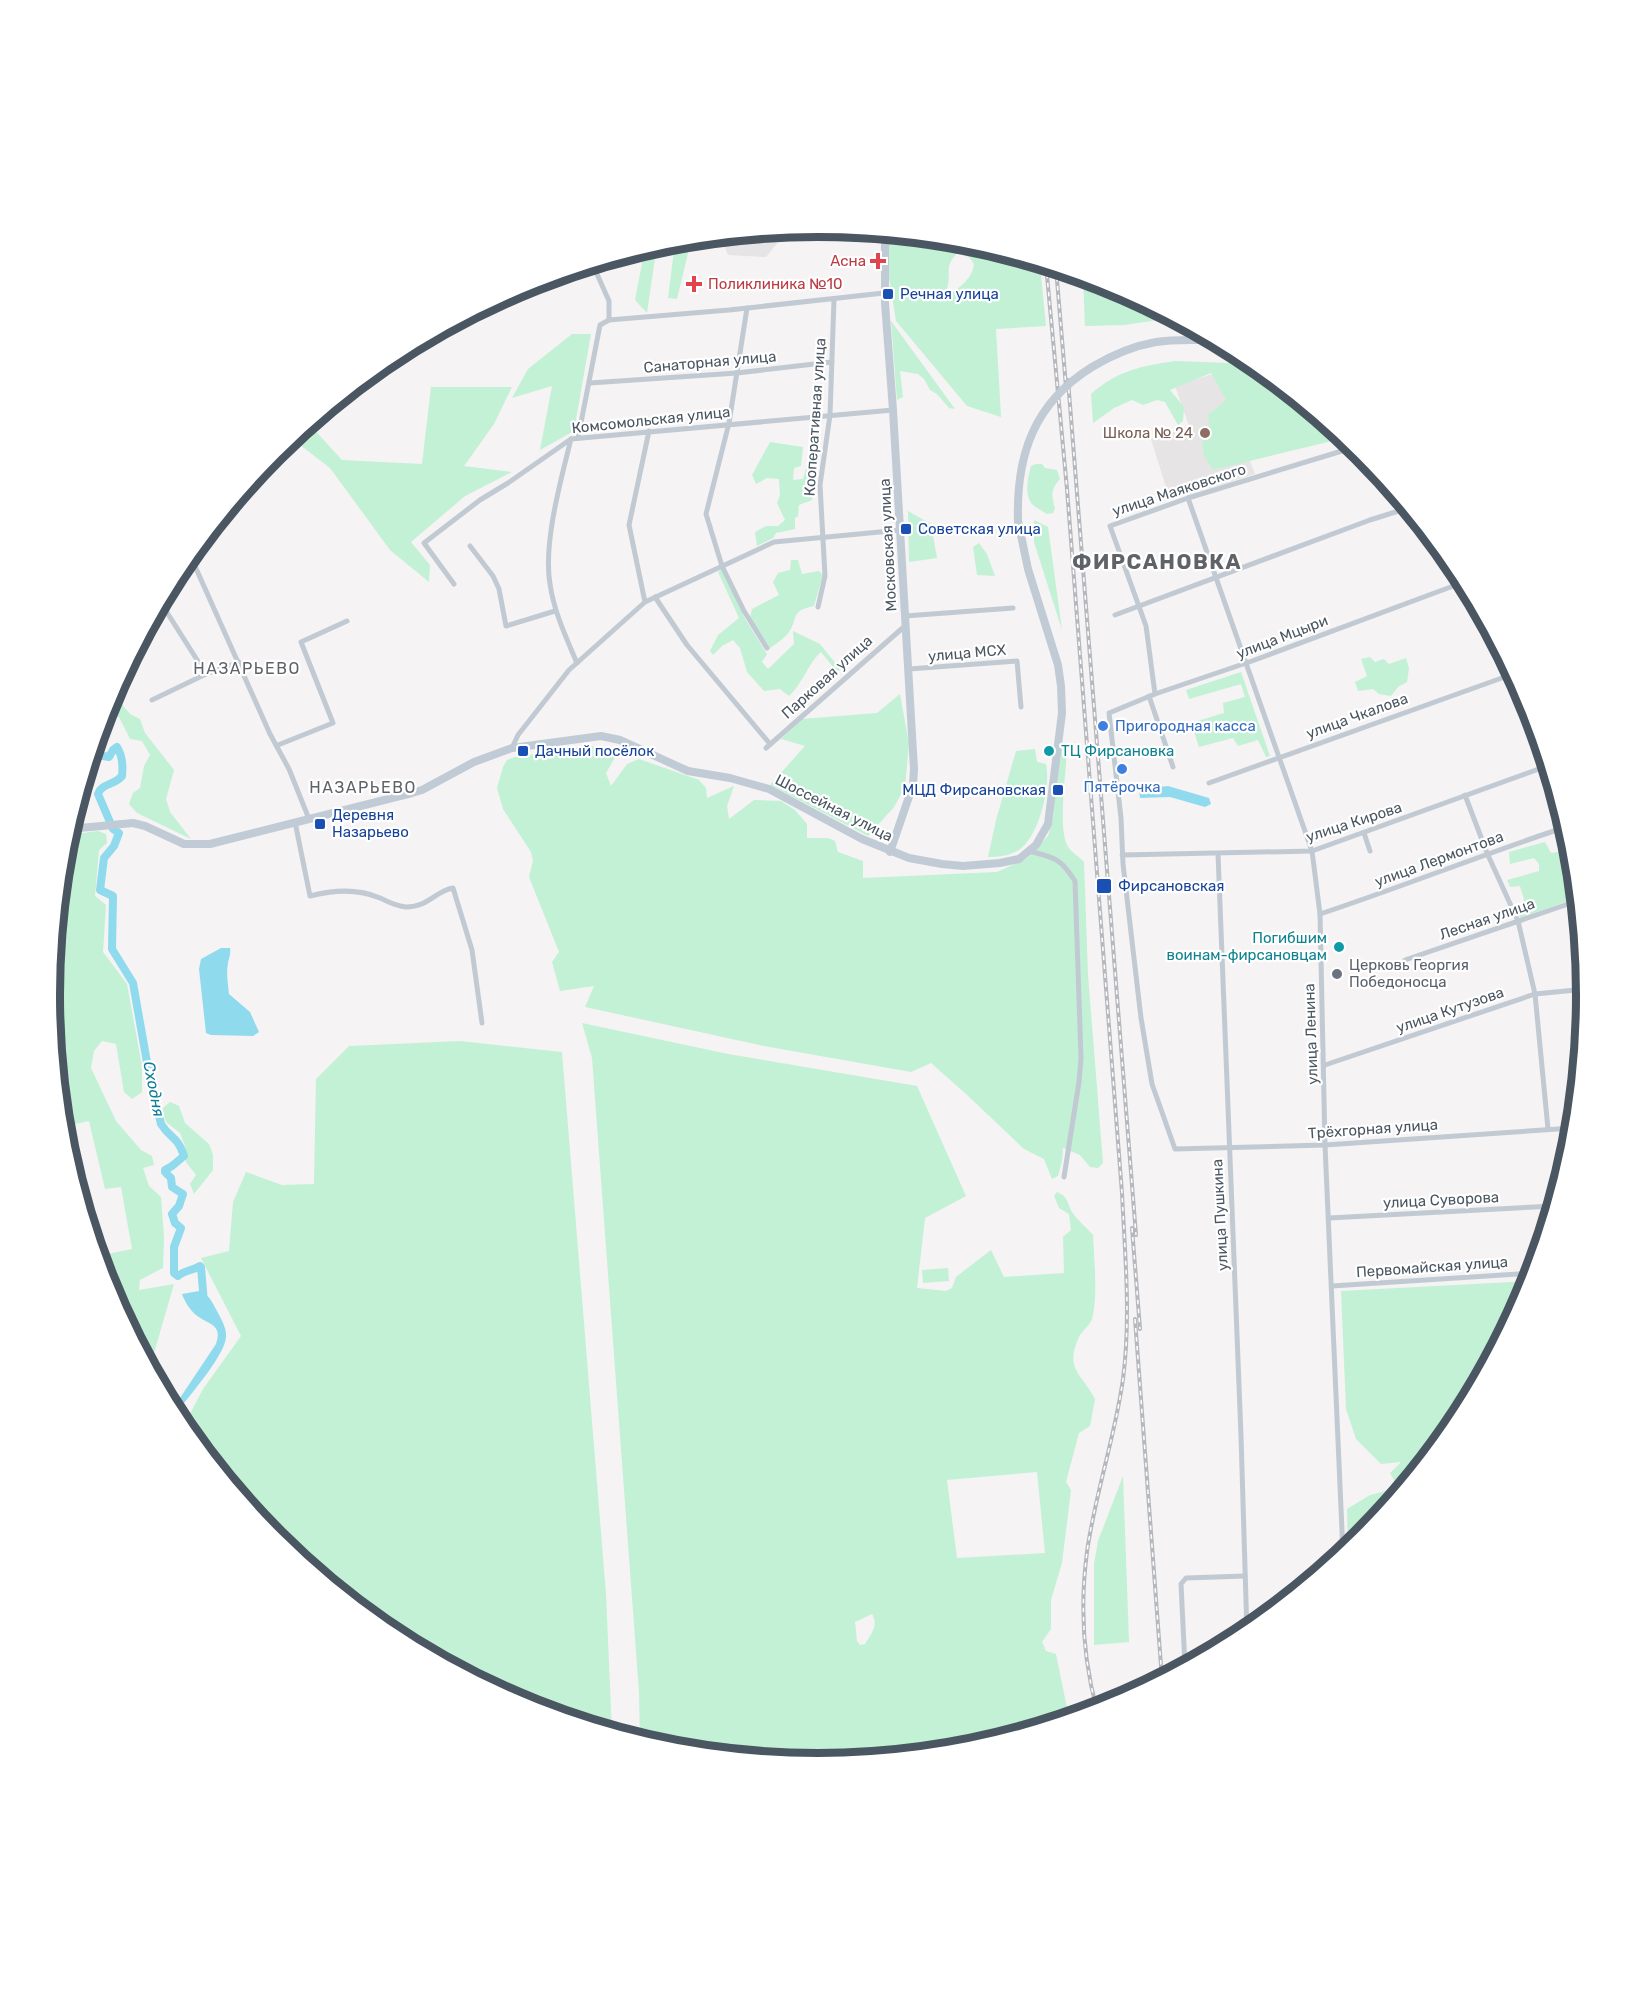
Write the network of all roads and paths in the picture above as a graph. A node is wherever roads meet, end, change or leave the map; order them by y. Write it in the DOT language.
graph roads {
  1 [pos="885,241"];
  2 [pos="596,271"];
  3 [pos="884,293"];
  4 [pos="834,299"];
  5 [pos="747,308"];
  6 [pos="609,320"];
  7 [pos="1199,340"];
  8 [pos="832,362"];
  9 [pos="737,373"];
  10 [pos="590,383"];
  11 [pos="893,410"];
  12 [pos="830,415"];
  13 [pos="729,423"];
  14 [pos="649,431"];
  15 [pos="574,438"];
  16 [pos="1344,450"];
  17 [pos="1188,498"];
  18 [pos="1400,511"];
  19 [pos="901,530"];
  20 [pos="824,537"];
  21 [pos="470,546"];
  22 [pos="195,565"];
  23 [pos="722,566"];
  24 [pos="1216,576"];
  25 [pos="454,584"];
  26 [pos="1455,585"];
  27 [pos="656,597"];
  28 [pos="645,602"];
  29 [pos="1140,606"];
  30 [pos="818,607"];
  31 [pos="1013,608"];
  32 [pos="166,610"];
  33 [pos="555,611"];
  34 [pos="1115,615"];
  35 [pos="906,620"];
  36 [pos="347,621"];
  37 [pos="767,648"];
  38 [pos="238,662"];
  39 [pos="577,663"];
  40 [pos="1246,663"];
  41 [pos="909,669"];
  42 [pos="206,674"];
  43 [pos="1505,677"];
  44 [pos="1152,695"];
  45 [pos="152,700"];
  46 [pos="1021,707"];
  47 [pos="278,746"];
  48 [pos="512,748"];
  49 [pos="1279,757"];
  50 [pos="1173,766"];
  51 [pos="1541,767"];
  52 [pos="1209,783"];
  53 [pos="1465,795"];
  54 [pos="309,819"];
  55 [pos="295,822"];
  56 [pos="79,828"];
  57 [pos="1557,830"];
  58 [pos="1364,834"];
  59 [pos="1029,851"];
  60 [pos="1312,851"];
  61 [pos="1370,851"];
  62 [pos="890,852"];
  63 [pos="1487,853"];
  64 [pos="1218,854"];
  65 [pos="1122,855"];
  66 [pos="1571,903"];
  67 [pos="1320,914"];
  68 [pos="1518,921"];
  69 [pos="1405,960"];
  70 [pos="1576,990"];
  71 [pos="1535,994"];
  72 [pos="482,1023"];
  73 [pos="1325,1065"];
  74 [pos="1564,1128"];
  75 [pos="1548,1129"];
  76 [pos="1325,1145"];
  77 [pos="1229,1149"];
  78 [pos="1064,1177"];
  79 [pos="1546,1206"];
  80 [pos="1329,1218"];
  81 [pos="1523,1274"];
  82 [pos="1332,1286"];
  83 [pos="1343,1542"];
  84 [pos="1245,1576"];
  85 [pos="1246,1621"];
  86 [pos="1185,1658"];
  1 -- 3 [label="street, Московская улица"];
  2 -- 6 [label="street"];
  3 -- 4 [label="street"];
  3 -- 11 [label="street, Московская улица"];
  4 -- 5 [label="street"];
  4 -- 8 [label="street, Кооперативная улица"];
  5 -- 6 [label="street"];
  5 -- 9 [label="street"];
  6 -- 10 [label="street"];
  7 -- 59 [label="street, bridge"];
  8 -- 9 [label="street, Санаторная улица"];
  8 -- 12 [label="street, Кооперативная улица"];
  9 -- 10 [label="street, Санаторная улица"];
  9 -- 13 [label="street"];
  10 -- 15 [label="street"];
  11 -- 12 [label="street, Комсомольская улица"];
  11 -- 19 [label="street, Московская улица"];
  12 -- 13 [label="street, Комсомольская улица"];
  12 -- 20 [label="street, Кооперативная улица"];
  13 -- 14 [label="street, Комсомольская улица"];
  13 -- 23 [label="street"];
  14 -- 15 [label="street, Комсомольская улица"];
  14 -- 28 [label="street"];
  15 -- 25 [label="street, Комсомольская улица"];
  15 -- 33 [label="street"];
  16 -- 17 [label="street, улица Маяковского"];
  17 -- 24 [label="street, улица Ленина"];
  17 -- 29 [label="street, улица Маяковского"];
  18 -- 24 [label="street"];
  19 -- 20 [label="street"];
  19 -- 35 [label="street, Московская улица"];
  20 -- 23 [label="street"];
  20 -- 30 [label="street, Кооперативная улица"];
  21 -- 33 [label="street"];
  22 -- 38 [label="street"];
  23 -- 27 [label="street"];
  23 -- 37 [label="street"];
  24 -- 29 [label="street"];
  24 -- 40 [label="street, улица Ленина"];
  26 -- 40 [label="street, улица Мцыри"];
  27 -- 28 [label="street"];
  27 -- 35 [label="street, Парковая улица"];
  28 -- 39 [label="street"];
  29 -- 34 [label="street"];
  29 -- 44 [label="street, улица Маяковского"];
  31 -- 35 [label="street"];
  32 -- 42 [label="street"];
  33 -- 39 [label="street"];
  35 -- 41 [label="street, Московская улица"];
  36 -- 47 [label="street"];
  38 -- 42 [label="street"];
  38 -- 47 [label="street"];
  39 -- 48 [label="street"];
  40 -- 44 [label="street, улица Мцыри"];
  40 -- 49 [label="street, улица Ленина"];
  41 -- 46 [label="street, улица МСХ"];
  41 -- 62 [label="street, Московская улица"];
  42 -- 45 [label="street"];
  43 -- 49 [label="street, улица Чкалова"];
  44 -- 50 [label="street, улица Маяковского"];
  44 -- 65 [label="street, улица Мцыри"];
  47 -- 54 [label="street"];
  48 -- 54 [label="street, Шоссейная улица"];
  48 -- 62 [label="street, Шоссейная улица"];
  49 -- 52 [label="street, улица Чкалова"];
  49 -- 60 [label="street, улица Ленина"];
  51 -- 53 [label="street, улица Кирова"];
  53 -- 58 [label="street, улица Кирова"];
  53 -- 63 [label="street"];
  54 -- 55 [label="street, Шоссейная улица"];
  55 -- 56 [label="street, Шоссейная улица"];
  55 -- 72 [label="street"];
  57 -- 63 [label="street, улица Лермонтова"];
  58 -- 60 [label="street, улица Кирова"];
  58 -- 61 [label="street"];
  59 -- 62 [label="street, Шоссейная улица"];
  59 -- 78 [label="street"];
  60 -- 64 [label="street, улица Кирова"];
  60 -- 67 [label="street, улица Ленина"];
  63 -- 67 [label="street, улица Лермонтова"];
  63 -- 68 [label="street"];
  64 -- 65 [label="street, улица Кирова"];
  64 -- 77 [label="street, улица Пушкина"];
  65 -- 77 [label="street, Трёхгорная улица"];
  66 -- 68 [label="street, Лесная улица"];
  67 -- 73 [label="street, улица Ленина"];
  68 -- 69 [label="street, Лесная улица"];
  68 -- 71 [label="street"];
  70 -- 71 [label="street, улица Кутузова"];
  71 -- 73 [label="street, улица Кутузова"];
  71 -- 75 [label="street"];
  73 -- 76 [label="street, улица Ленина"];
  74 -- 75 [label="street, Трёхгорная улица"];
  75 -- 76 [label="street, Трёхгорная улица"];
  76 -- 77 [label="street, Трёхгорная улица"];
  76 -- 80 [label="street, улица Ленина"];
  77 -- 84 [label="street, улица Пушкина"];
  79 -- 80 [label="street, улица Суворова"];
  80 -- 82 [label="street, улица Ленина"];
  81 -- 82 [label="street, Первомайская улица"];
  82 -- 83 [label="street, улица Ленина"];
  84 -- 85 [label="street, улица Пушкина"];
  84 -- 86 [label="street"];
}
